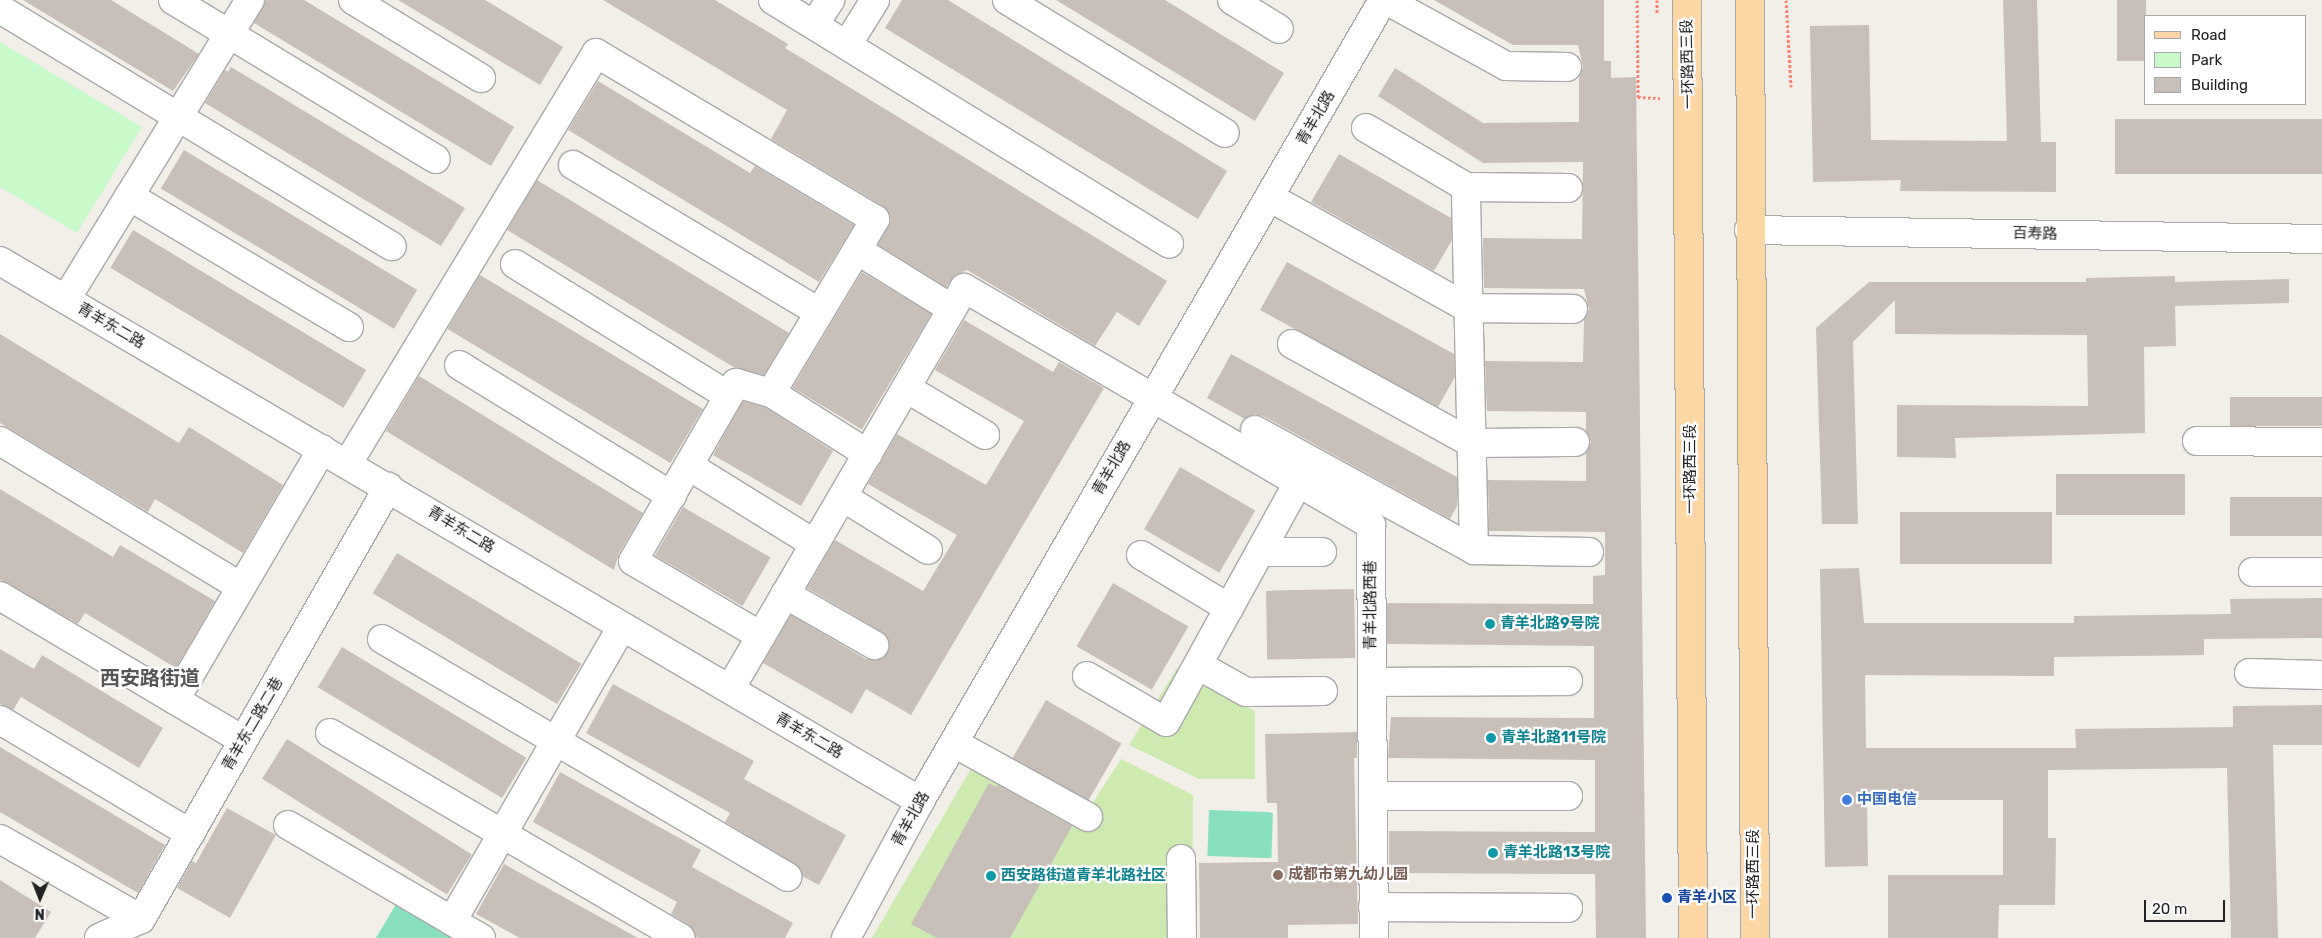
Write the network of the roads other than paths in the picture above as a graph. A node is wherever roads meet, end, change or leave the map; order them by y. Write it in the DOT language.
graph roads {
  1 [pos="174,0"];
  2 [pos="250,0"];
  3 [pos="354,0"];
  4 [pos="773,0"];
  5 [pos="830,0"];
  6 [pos="875,0"];
  7 [pos="1007,0"];
  8 [pos="1232,0"];
  9 [pos="1384,0"];
  10 [pos="1687,0"];
  11 [pos="1750,0"];
  12 [pos="0,9"];
  13 [pos="814,25"];
  14 [pos="1279,29"];
  15 [pos="229,33"];
  16 [pos="847,45"];
  17 [pos="1567,67"];
  18 [pos="481,78"];
  19 [pos="178,117"];
  20 [pos="1366,128"];
  21 [pos="1225,133"];
  22 [pos="436,159"];
  23 [pos="573,166"];
  24 [pos="1466,187"];
  25 [pos="1568,188"];
  26 [pos="129,196"];
  27 [pos="1271,198"];
  28 [pos="1749,230"];
  29 [pos="2322,239"];
  30 [pos="1169,244"];
  31 [pos="392,246"];
  32 [pos="857,250"];
  33 [pos="0,261"];
  34 [pos="515,264"];
  35 [pos="66,299"];
  36 [pos="1468,308"];
  37 [pos="952,310"];
  38 [pos="1573,310"];
  39 [pos="819,312"];
  40 [pos="349,327"];
  41 [pos="1292,344"];
  42 [pos="458,365"];
  43 [pos="906,388"];
  44 [pos="771,393"];
  45 [pos="729,396"];
  46 [pos="1152,399"];
  47 [pos="1255,430"];
  48 [pos="985,435"];
  49 [pos="0,441"];
  50 [pos="2197,441"];
  51 [pos="1575,442"];
  52 [pos="2322,442"];
  53 [pos="1471,443"];
  54 [pos="322,448"];
  55 [pos="868,454"];
  56 [pos="348,464"];
  57 [pos="689,466"];
  58 [pos="1298,483"];
  59 [pos="388,487"];
  60 [pos="672,496"];
  61 [pos="843,497"];
  62 [pos="815,544"];
  63 [pos="928,550"];
  64 [pos="1474,550"];
  65 [pos="1260,552"];
  66 [pos="1322,552"];
  67 [pos="1589,552"];
  68 [pos="1141,556"];
  69 [pos="2253,572"];
  70 [pos="2322,572"];
  71 [pos="241,587"];
  72 [pos="785,594"];
  73 [pos="0,596"];
  74 [pos="1229,608"];
  75 [pos="622,626"];
  76 [pos="761,636"];
  77 [pos="382,638"];
  78 [pos="874,645"];
  79 [pos="1198,665"];
  80 [pos="2249,673"];
  81 [pos="2322,675"];
  82 [pos="1087,676"];
  83 [pos="1568,681"];
  84 [pos="1372,682"];
  85 [pos="730,689"];
  86 [pos="1323,691"];
  87 [pos="175,700"];
  88 [pos="0,720"];
  89 [pos="330,733"];
  90 [pos="243,740"];
  91 [pos="555,742"];
  92 [pos="954,743"];
  93 [pos="1373,796"];
  94 [pos="1568,796"];
  95 [pos="920,801"];
  96 [pos="1088,817"];
  97 [pos="288,825"];
  98 [pos="191,834"];
  99 [pos="502,835"];
  100 [pos="0,839"];
  101 [pos="1181,860"];
  102 [pos="787,877"];
  103 [pos="1373,907"];
  104 [pos="1568,908"];
  105 [pos="141,920"];
  106 [pos="452,921"];
  107 [pos="99,938"];
  108 [pos="481,938"];
  109 [pos="680,938"];
  110 [pos="846,938"];
  111 [pos="1182,938"];
  112 [pos="1374,938"];
  113 [pos="1692,938"];
  114 [pos="1755,938"];
  1 -- 15 [label="street"];
  2 -- 15 [label="street"];
  3 -- 18 [label="street"];
  4 -- 13 [label="street"];
  5 -- 13 [label="street"];
  6 -- 16 [label="street"];
  7 -- 21 [label="street"];
  8 -- 14 [label="street"];
  9 -- 17 [label="street"];
  9 -- 27 [label="street, 青羊北路"];
  10 -- 113 [label="main road, 一环路西三段"];
  11 -- 28 [label="main road, 一环路西三段"];
  12 -- 19 [label="street"];
  13 -- 16 [label="street"];
  15 -- 19 [label="street"];
  15 -- 22 [label="street"];
  16 -- 30 [label="street"];
  19 -- 26 [label="street"];
  19 -- 31 [label="street"];
  20 -- 24 [label="street"];
  23 -- 39 [label="street"];
  24 -- 25 [label="street"];
  24 -- 36 [label="street"];
  26 -- 35 [label="street"];
  26 -- 40 [label="street"];
  27 -- 36 [label="street"];
  27 -- 46 [label="street, 青羊北路"];
  28 -- 29 [label="street, 百寿路"];
  28 -- 114 [label="main road, 一环路西三段"];
  32 -- 37 [label="street"];
  32 -- 39 [label="street"];
  32 -- 56 [label="street"];
  33 -- 35 [label="street, 青羊东二路"];
  34 -- 45 [label="street"];
  35 -- 54 [label="street, 青羊东二路"];
  36 -- 38 [label="street"];
  36 -- 53 [label="street"];
  37 -- 43 [label="street"];
  37 -- 46 [label="street, 青羊北路西巷"];
  39 -- 44 [label="street"];
  41 -- 53 [label="street"];
  42 -- 60 [label="street"];
  43 -- 48 [label="street"];
  43 -- 55 [label="street"];
  44 -- 45 [label="street"];
  44 -- 55 [label="street"];
  45 -- 57 [label="street"];
  46 -- 58 [label="street, 青羊北路西巷"];
  46 -- 92 [label="street, 青羊北路"];
  47 -- 64 [label="street"];
  49 -- 71 [label="street"];
  50 -- 52 [label="street"];
  51 -- 53 [label="street"];
  53 -- 64 [label="street"];
  54 -- 56 [label="street, 青羊东二路"];
  54 -- 71 [label="street"];
  55 -- 61 [label="street"];
  56 -- 59 [label="street, 青羊东二路"];
  57 -- 60 [label="street"];
  57 -- 62 [label="street"];
  58 -- 65 [label="street"];
  58 -- 84 [label="street, 青羊北路西巷"];
  59 -- 75 [label="street, 青羊东二路"];
  59 -- 90 [label="street, 青羊东二路二巷"];
  60 -- 76 [label="street"];
  61 -- 62 [label="street"];
  61 -- 63 [label="street"];
  62 -- 72 [label="street"];
  64 -- 67 [label="street"];
  65 -- 66 [label="street"];
  65 -- 74 [label="street"];
  68 -- 74 [label="street"];
  69 -- 70 [label="street"];
  71 -- 87 [label="street"];
  72 -- 76 [label="street"];
  72 -- 78 [label="street"];
  73 -- 87 [label="street"];
  74 -- 79 [label="street"];
  75 -- 85 [label="street, 青羊东二路"];
  75 -- 91 [label="street"];
  76 -- 85 [label="street"];
  77 -- 91 [label="street"];
  79 -- 82 [label="street"];
  79 -- 86 [label="street"];
  80 -- 81 [label="street"];
  83 -- 84 [label="street"];
  84 -- 93 [label="street, 青羊北路西巷"];
  85 -- 95 [label="street, 青羊东二路"];
  87 -- 90 [label="street"];
  88 -- 98 [label="street"];
  89 -- 99 [label="street"];
  90 -- 98 [label="street, 青羊东二路二巷"];
  91 -- 99 [label="street"];
  91 -- 102 [label="street"];
  92 -- 95 [label="street, 青羊北路"];
  92 -- 96 [label="street"];
  93 -- 94 [label="street"];
  93 -- 103 [label="street, 青羊北路西巷"];
  95 -- 110 [label="street, 青羊北路"];
  97 -- 106 [label="street"];
  98 -- 105 [label="street, 青羊东二路二巷"];
  99 -- 106 [label="street"];
  99 -- 109 [label="street"];
  100 -- 105 [label="street"];
  101 -- 111 [label="street"];
  103 -- 104 [label="street"];
  103 -- 112 [label="street, 青羊北路西巷"];
  105 -- 107 [label="street"];
  106 -- 108 [label="street"];
}
